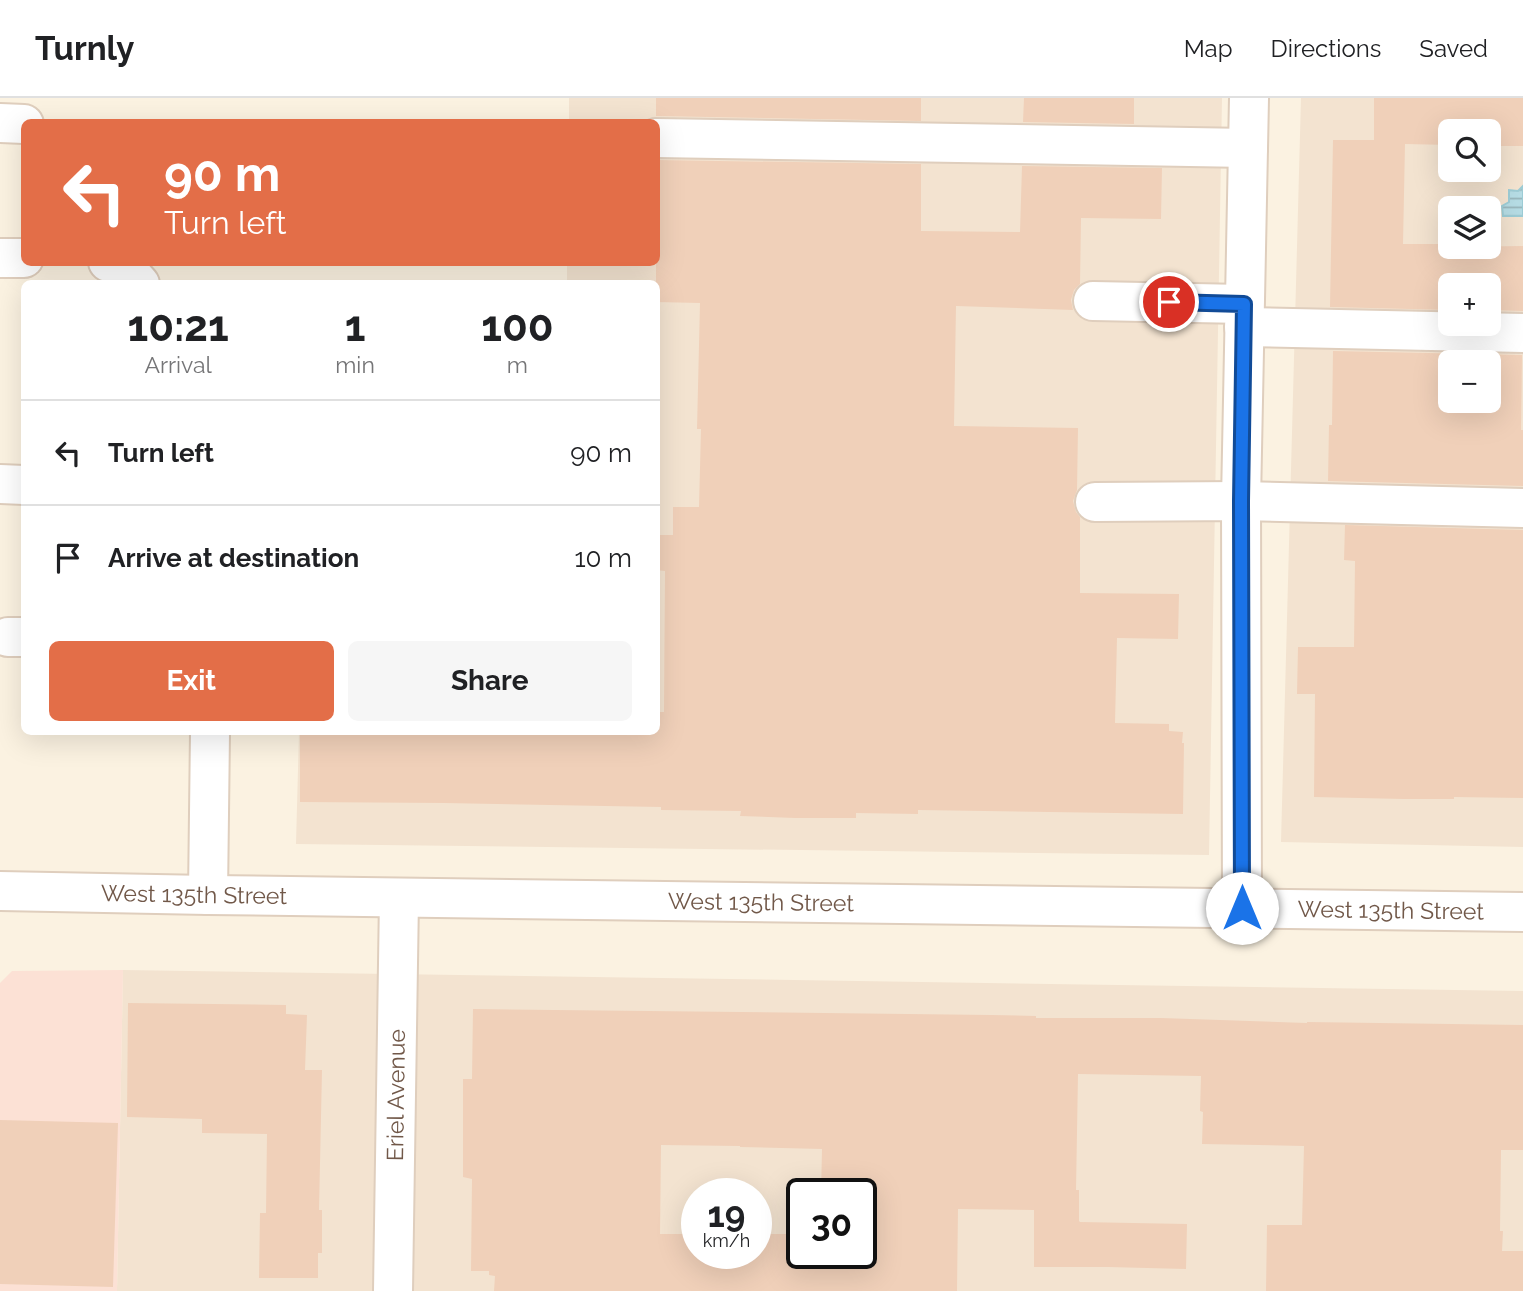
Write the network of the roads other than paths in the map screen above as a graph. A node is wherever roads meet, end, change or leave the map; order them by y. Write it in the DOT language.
graph roads {
  1 [pos="1249,98"];
  2 [pos="0,123"];
  3 [pos="21,124"];
  4 [pos="660,138"];
  5 [pos="1248,148"];
  6 [pos="0,258"];
  7 [pos="21,258"];
  8 [pos="122,266"];
  9 [pos="136,280"];
  10 [pos="1093,301"];
  11 [pos="1244,315"];
  12 [pos="1523,333"];
  13 [pos="0,484"];
  14 [pos="21,485"];
  15 [pos="1241,501"];
  16 [pos="1095,502"];
  17 [pos="1523,508"];
  18 [pos="210,735"];
  19 [pos="0,891"];
  20 [pos="208,895"];
  21 [pos="399,898"];
  22 [pos="1242,908"];
  23 [pos="1523,912"];
  24 [pos="393,1291"];
  1 -- 5 [label="street"];
  2 -- 3 [label="street"];
  4 -- 5 [label="street"];
  5 -- 11 [label="street"];
  6 -- 7 [label="street"];
  8 -- 9 [label="street"];
  10 -- 11 [label="street"];
  11 -- 12 [label="street"];
  11 -- 15 [label="street"];
  13 -- 14 [label="street"];
  15 -- 16 [label="street"];
  15 -- 17 [label="street"];
  15 -- 22 [label="street"];
  18 -- 20 [label="street"];
  19 -- 20 [label="street, West 135th Street"];
  20 -- 21 [label="street, West 135th Street"];
  21 -- 22 [label="street, West 135th Street"];
  21 -- 24 [label="street, Eriel Avenue"];
  22 -- 23 [label="street, West 135th Street"];
}
